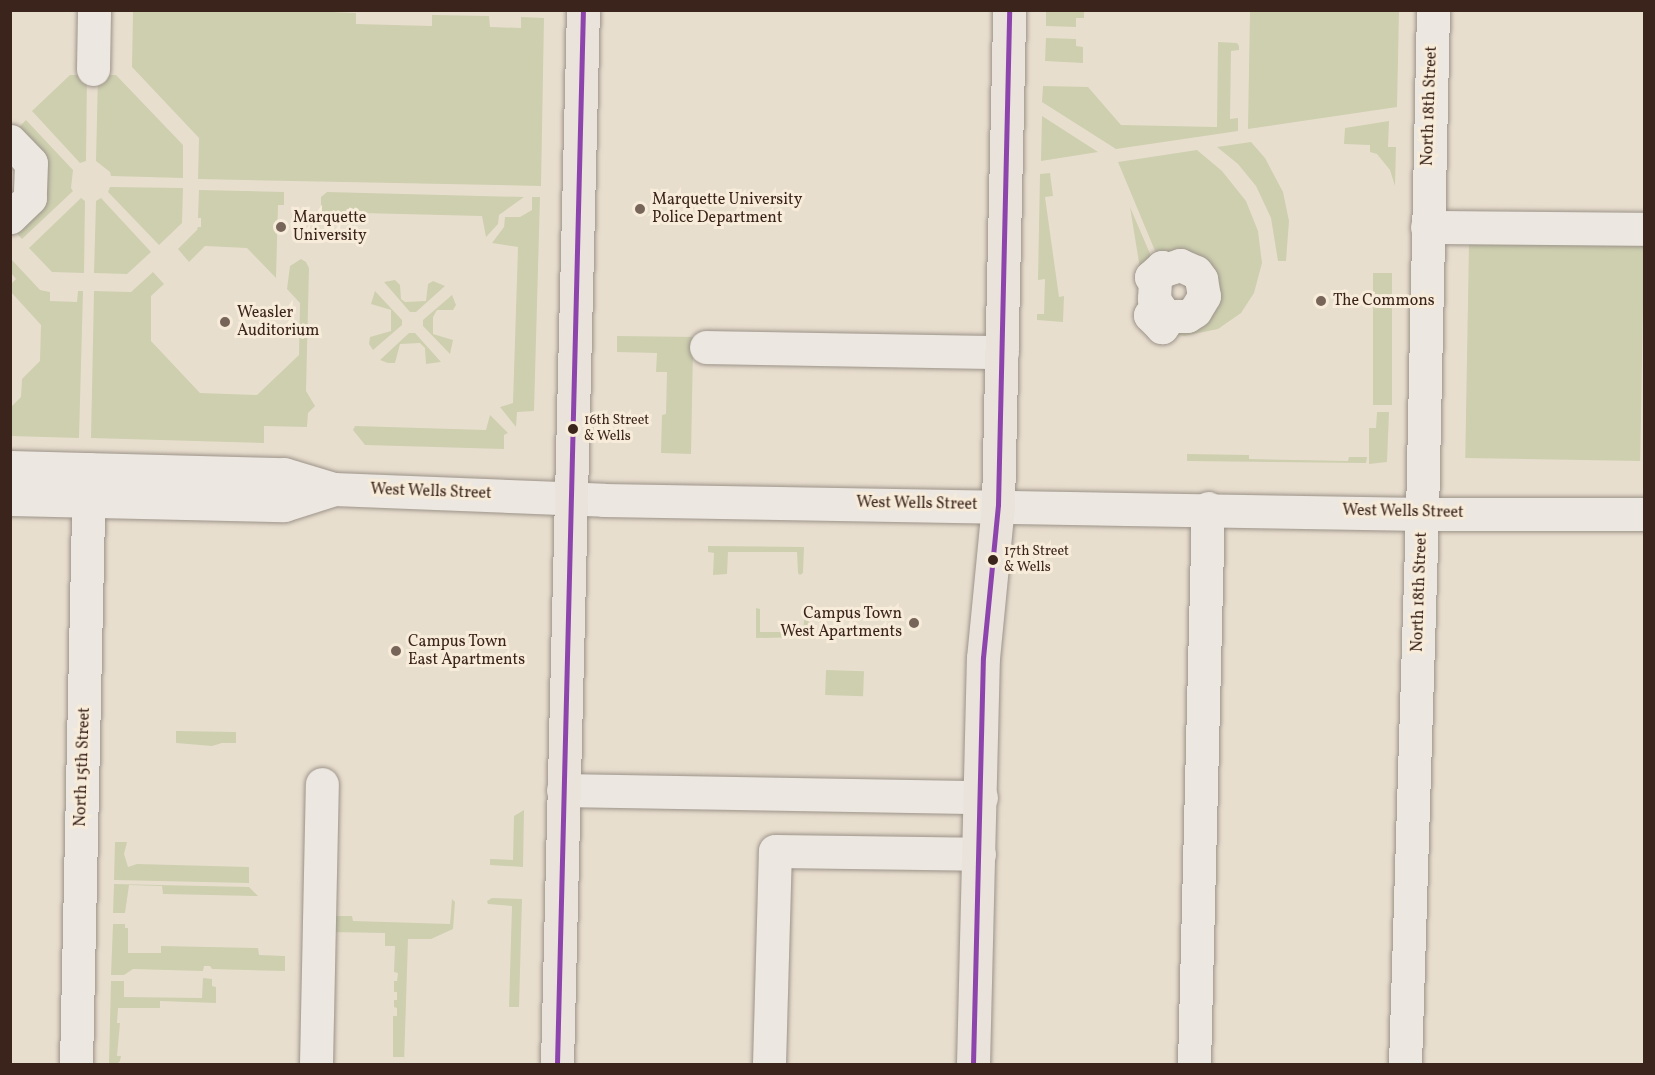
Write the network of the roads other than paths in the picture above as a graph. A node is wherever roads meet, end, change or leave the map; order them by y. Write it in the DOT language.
graph roads {
  1 [pos="94,10"];
  2 [pos="583,10"];
  3 [pos="1009,10"];
  4 [pos="1433,10"];
  5 [pos="93,69"];
  6 [pos="10,141"];
  7 [pos="10,217"];
  8 [pos="1427,227"];
  9 [pos="1644,229"];
  10 [pos="706,347"];
  11 [pos="1002,352"];
  12 [pos="10,467"];
  13 [pos="89,469"];
  14 [pos="334,489"];
  15 [pos="570,498"];
  16 [pos="10,499"];
  17 [pos="89,501"];
  18 [pos="998,505"];
  19 [pos="1208,508"];
  20 [pos="1422,514"];
  21 [pos="1644,514"];
  22 [pos="322,784"];
  23 [pos="563,790"];
  24 [pos="981,797"];
  25 [pos="979,854"];
  26 [pos="76,1065"];
  27 [pos="316,1065"];
  28 [pos="557,1065"];
  29 [pos="769,1065"];
  30 [pos="973,1065"];
  31 [pos="1194,1065"];
  32 [pos="1405,1065"];
  1 -- 5 [label="street"];
  2 -- 15 [label="main road"];
  3 -- 11 [label="main road"];
  4 -- 8 [label="street, North 18th Street"];
  6 -- 7 [label="street"];
  8 -- 9 [label="street"];
  8 -- 20 [label="street, North 18th Street"];
  10 -- 11 [label="street"];
  11 -- 18 [label="main road"];
  12 -- 13 [label="street, West Wells Street"];
  13 -- 14 [label="street, West Wells Street"];
  13 -- 17 [label="street, North 15th Street"];
  14 -- 15 [label="street, West Wells Street"];
  14 -- 17 [label="street, West Wells Street"];
  15 -- 18 [label="street, West Wells Street"];
  15 -- 23 [label="main road"];
  16 -- 17 [label="street, West Wells Street"];
  17 -- 26 [label="street, North 15th Street"];
  18 -- 19 [label="street, West Wells Street"];
  18 -- 24 [label="main road"];
  19 -- 20 [label="street, West Wells Street"];
  19 -- 31 [label="street"];
  20 -- 21 [label="street, West Wells Street"];
  20 -- 32 [label="street, North 18th Street"];
  22 -- 27 [label="street"];
  23 -- 24 [label="street"];
  23 -- 28 [label="main road"];
  24 -- 25 [label="main road"];
  25 -- 29 [label="street"];
  25 -- 30 [label="main road"];
}
